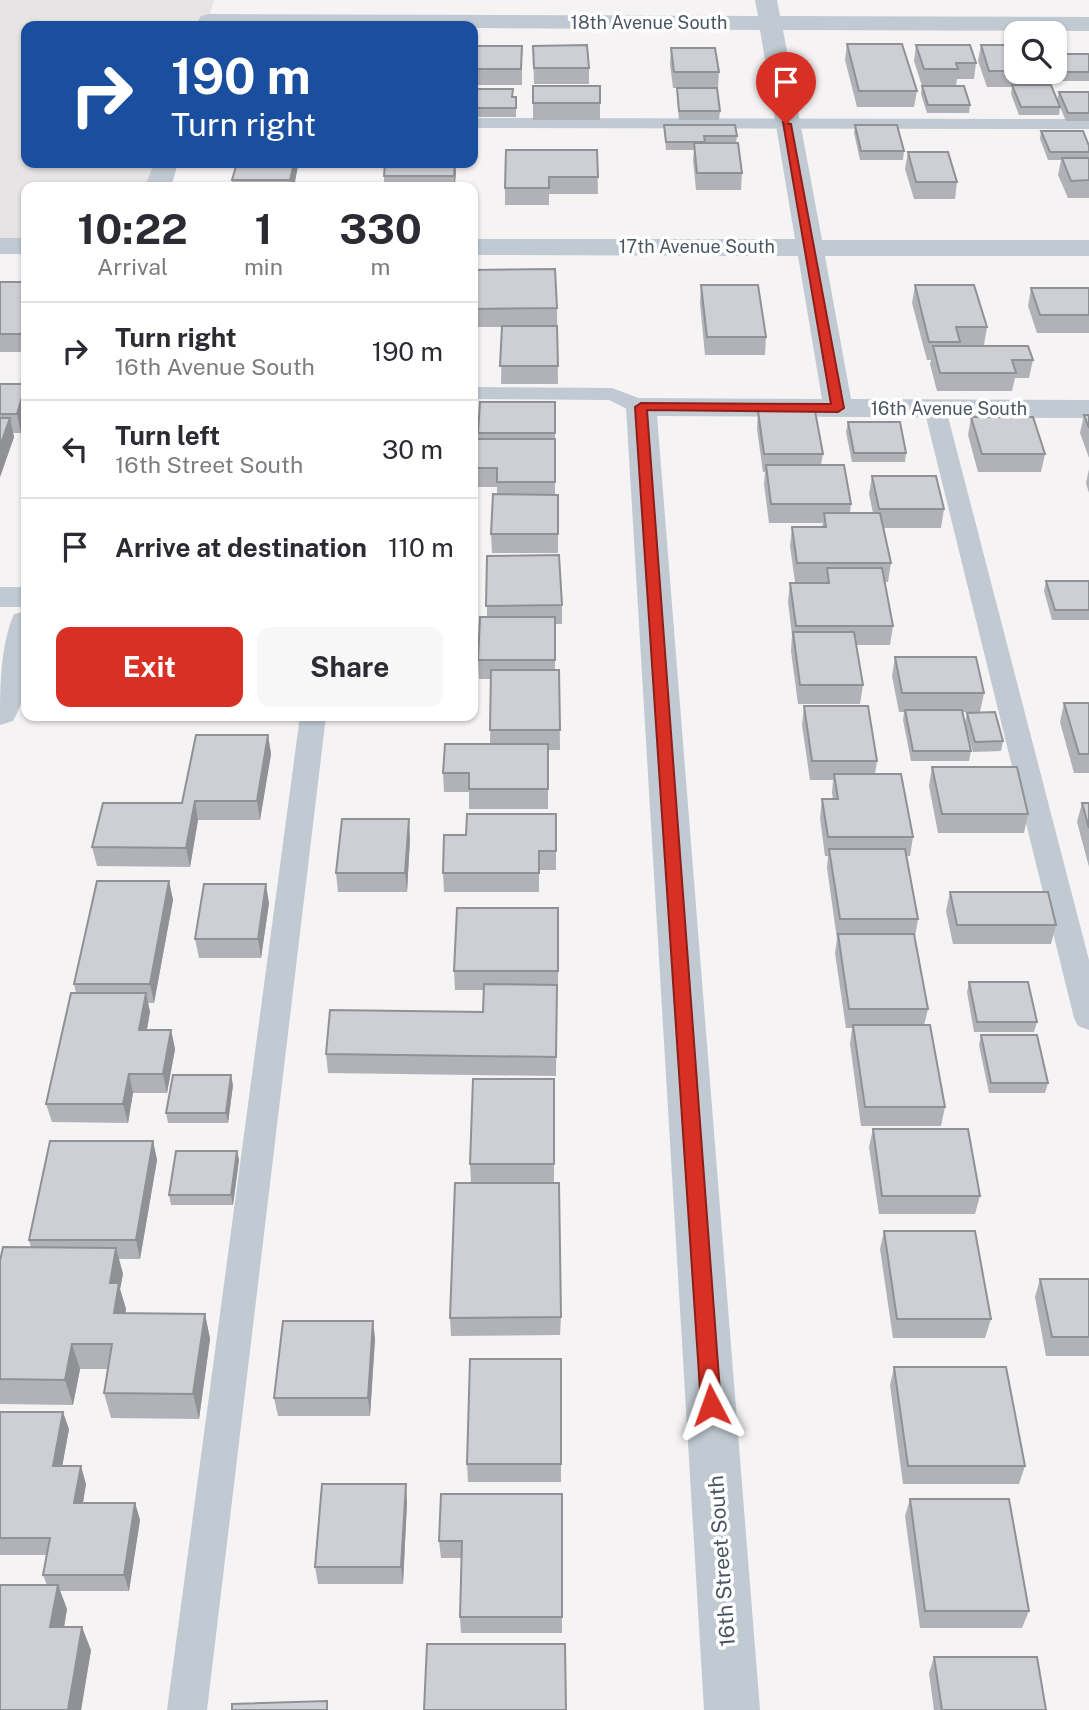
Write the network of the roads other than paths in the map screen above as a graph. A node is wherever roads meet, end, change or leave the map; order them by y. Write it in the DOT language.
graph roads {
  1 [pos="768,12"];
  2 [pos="210,16"];
  3 [pos="1089,24"];
  4 [pos="478,123"];
  5 [pos="786,124"];
  6 [pos="1089,124"];
  7 [pos="0,246"];
  8 [pos="21,246"];
  9 [pos="478,247"];
  10 [pos="808,247"];
  11 [pos="1089,248"];
  12 [pos="478,393"];
  13 [pos="641,407"];
  14 [pos="838,408"];
  15 [pos="935,409"];
  16 [pos="1089,410"];
  17 [pos="0,597"];
  18 [pos="21,597"];
  19 [pos="21,640"];
  20 [pos="0,713"];
  21 [pos="312,721"];
  22 [pos="1089,1018"];
  23 [pos="187,1710"];
  24 [pos="732,1710"];
  1 -- 2 [label="street, 18th Avenue South"];
  1 -- 3 [label="street, 18th Avenue South"];
  1 -- 5 [label="street"];
  4 -- 5 [label="lane"];
  5 -- 6 [label="lane"];
  5 -- 10 [label="street"];
  7 -- 8 [label="street"];
  9 -- 10 [label="street, 17th Avenue South"];
  10 -- 11 [label="street, 17th Avenue South"];
  10 -- 14 [label="street"];
  12 -- 13 [label="lane"];
  13 -- 14 [label="street, 16th Avenue South"];
  13 -- 24 [label="street, 16th Street South"];
  14 -- 15 [label="street, 16th Avenue South"];
  15 -- 16 [label="street, 16th Avenue South"];
  15 -- 22 [label="lane"];
  17 -- 18 [label="street"];
  19 -- 20 [label="street"];
  21 -- 23 [label="lane"];
}
